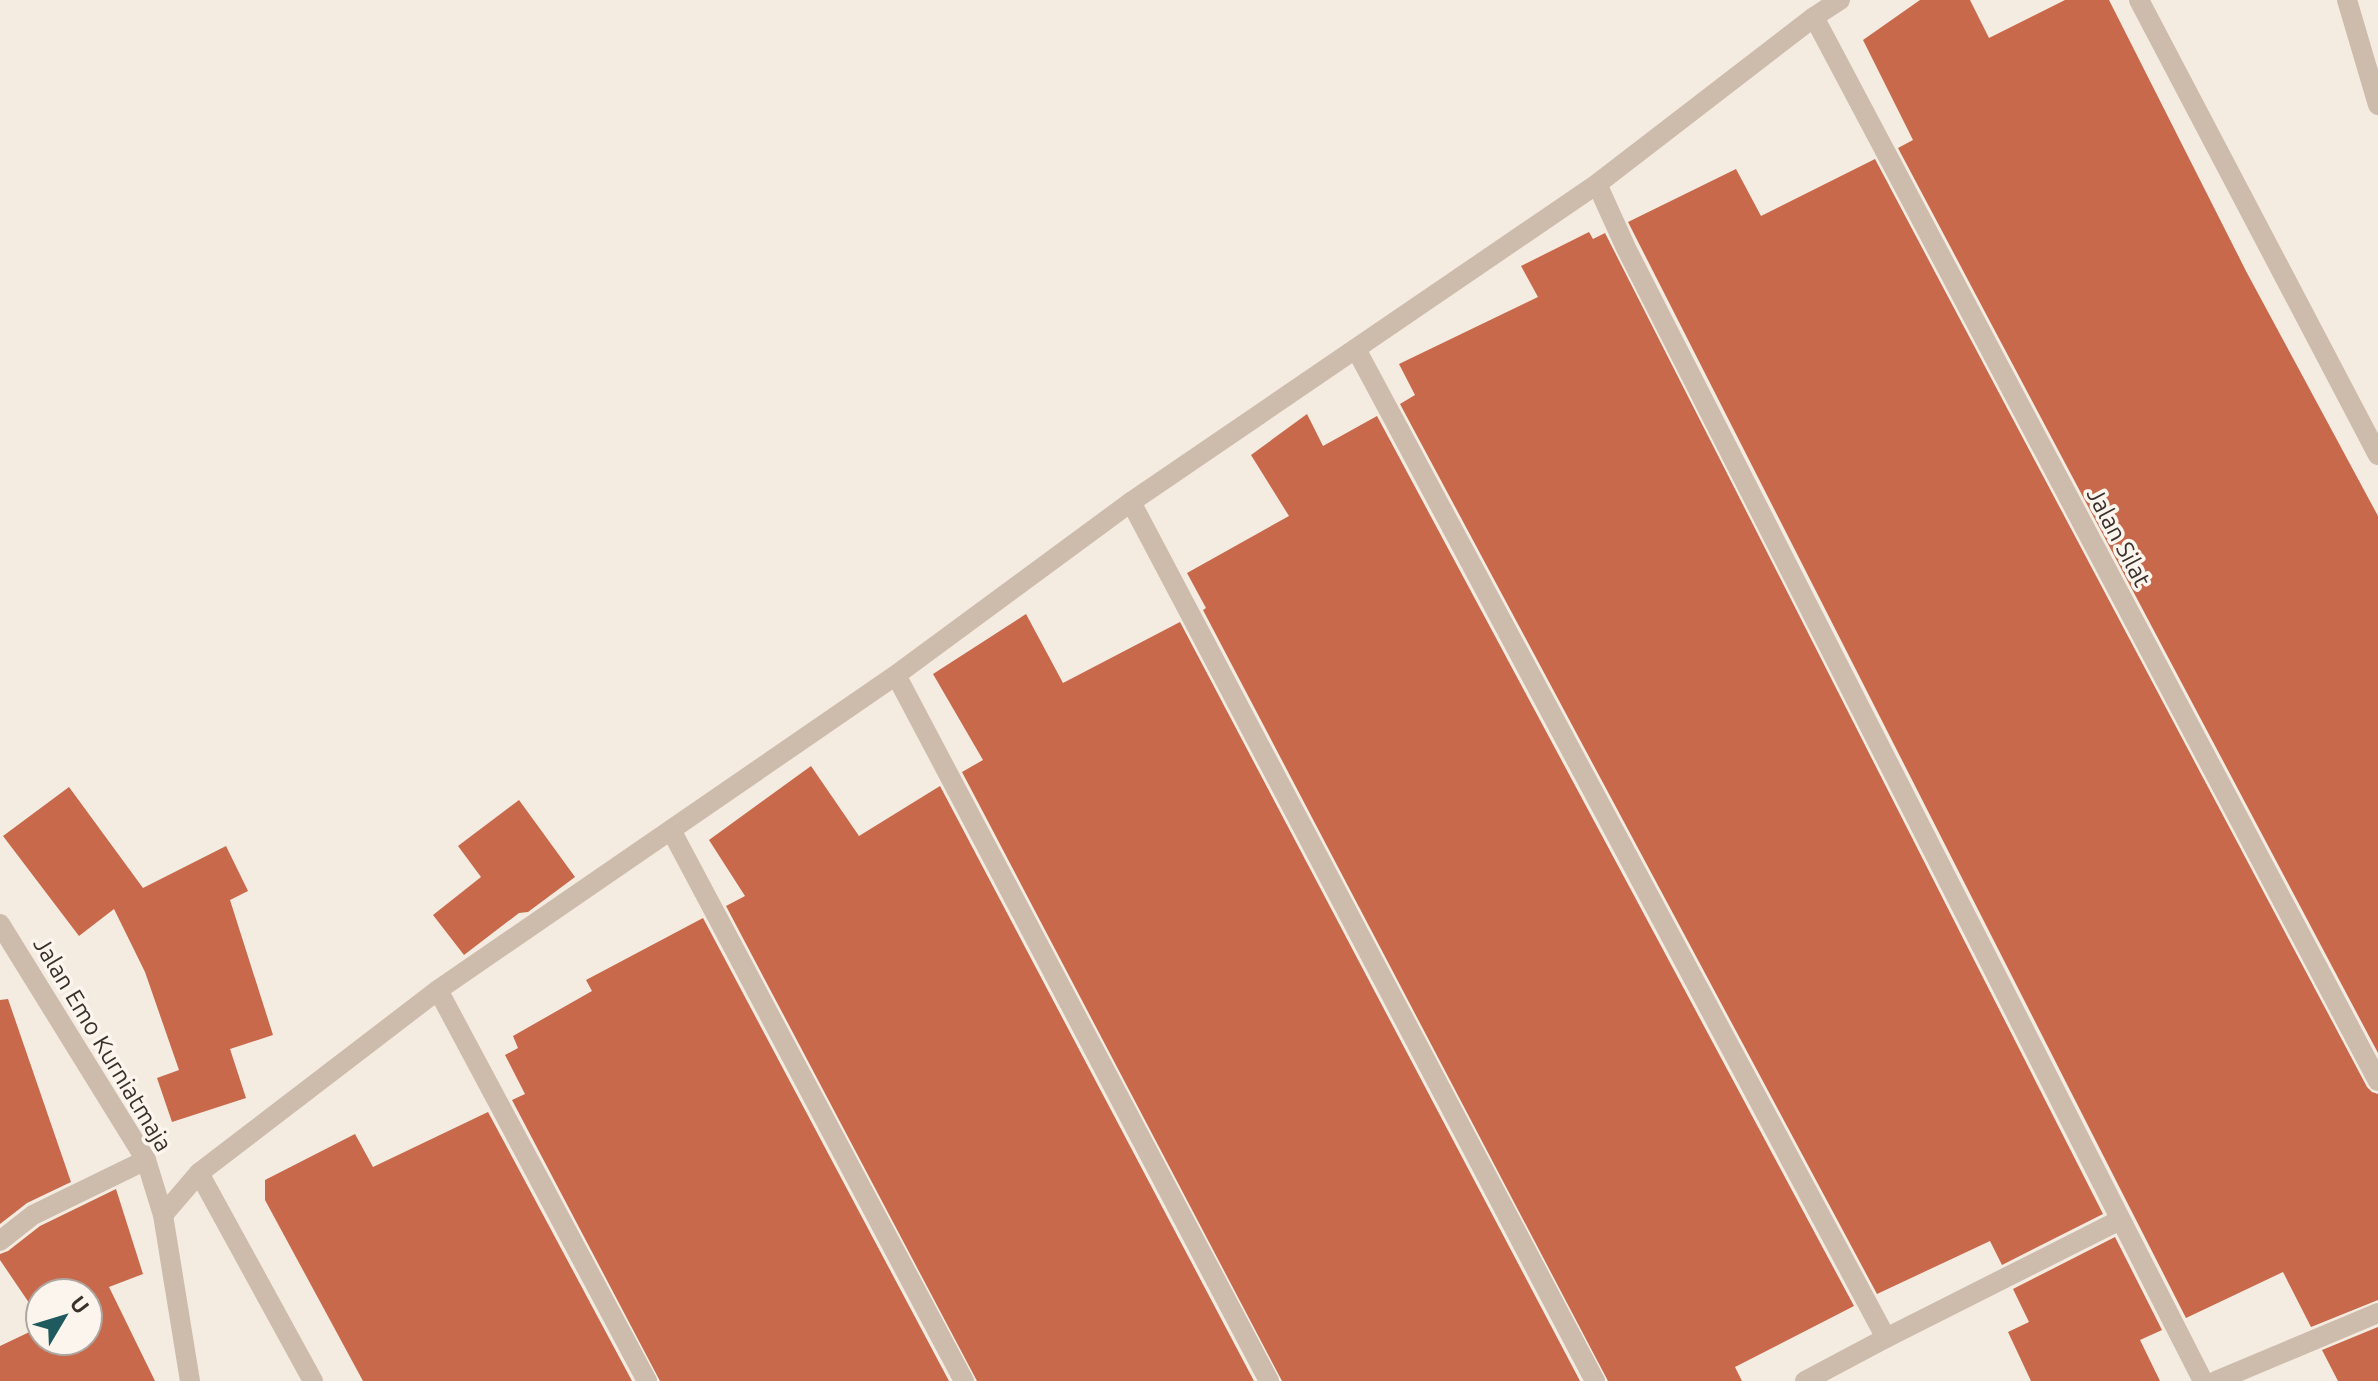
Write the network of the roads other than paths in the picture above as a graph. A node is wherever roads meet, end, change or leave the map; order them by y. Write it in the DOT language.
graph roads {
  1 [pos="1840,0"];
  2 [pos="2139,0"];
  3 [pos="2347,0"];
  4 [pos="1814,17"];
  5 [pos="2378,105"];
  6 [pos="1597,184"];
  7 [pos="1356,349"];
  8 [pos="2378,455"];
  9 [pos="1131,502"];
  10 [pos="896,675"];
  11 [pos="671,830"];
  12 [pos="0,924"];
  13 [pos="438,990"];
  14 [pos="2378,1081"];
  15 [pos="146,1160"];
  16 [pos="199,1173"];
  17 [pos="163,1215"];
  18 [pos="2120,1220"];
  19 [pos="0,1241"];
  20 [pos="2378,1313"];
  21 [pos="1886,1338"];
  22 [pos="190,1381"];
  23 [pos="313,1381"];
  24 [pos="647,1381"];
  25 [pos="964,1381"];
  26 [pos="1269,1381"];
  27 [pos="1595,1381"];
  28 [pos="1805,1381"];
  29 [pos="2203,1381"];
  30 [pos="2216,1381"];
  1 -- 4 [label="street"];
  2 -- 8 [label="street"];
  3 -- 5 [label="street"];
  4 -- 6 [label="street"];
  4 -- 14 [label="street, Jalan Silat"];
  6 -- 7 [label="street"];
  6 -- 18 [label="street"];
  7 -- 9 [label="street"];
  7 -- 21 [label="street"];
  9 -- 10 [label="street"];
  9 -- 27 [label="street"];
  10 -- 11 [label="street"];
  10 -- 26 [label="street"];
  11 -- 13 [label="street"];
  11 -- 25 [label="street"];
  12 -- 15 [label="street, Jalan Emo Kurniatmaja"];
  13 -- 16 [label="street"];
  13 -- 24 [label="street"];
  15 -- 17 [label="street, Jalan Emo Kurniatmaja"];
  15 -- 19 [label="street"];
  16 -- 17 [label="street"];
  16 -- 23 [label="street"];
  17 -- 22 [label="street, Jalan Emo Kurniatmaja"];
  18 -- 21 [label="street"];
  18 -- 29 [label="street"];
  20 -- 30 [label="street"];
  21 -- 28 [label="street"];
}
